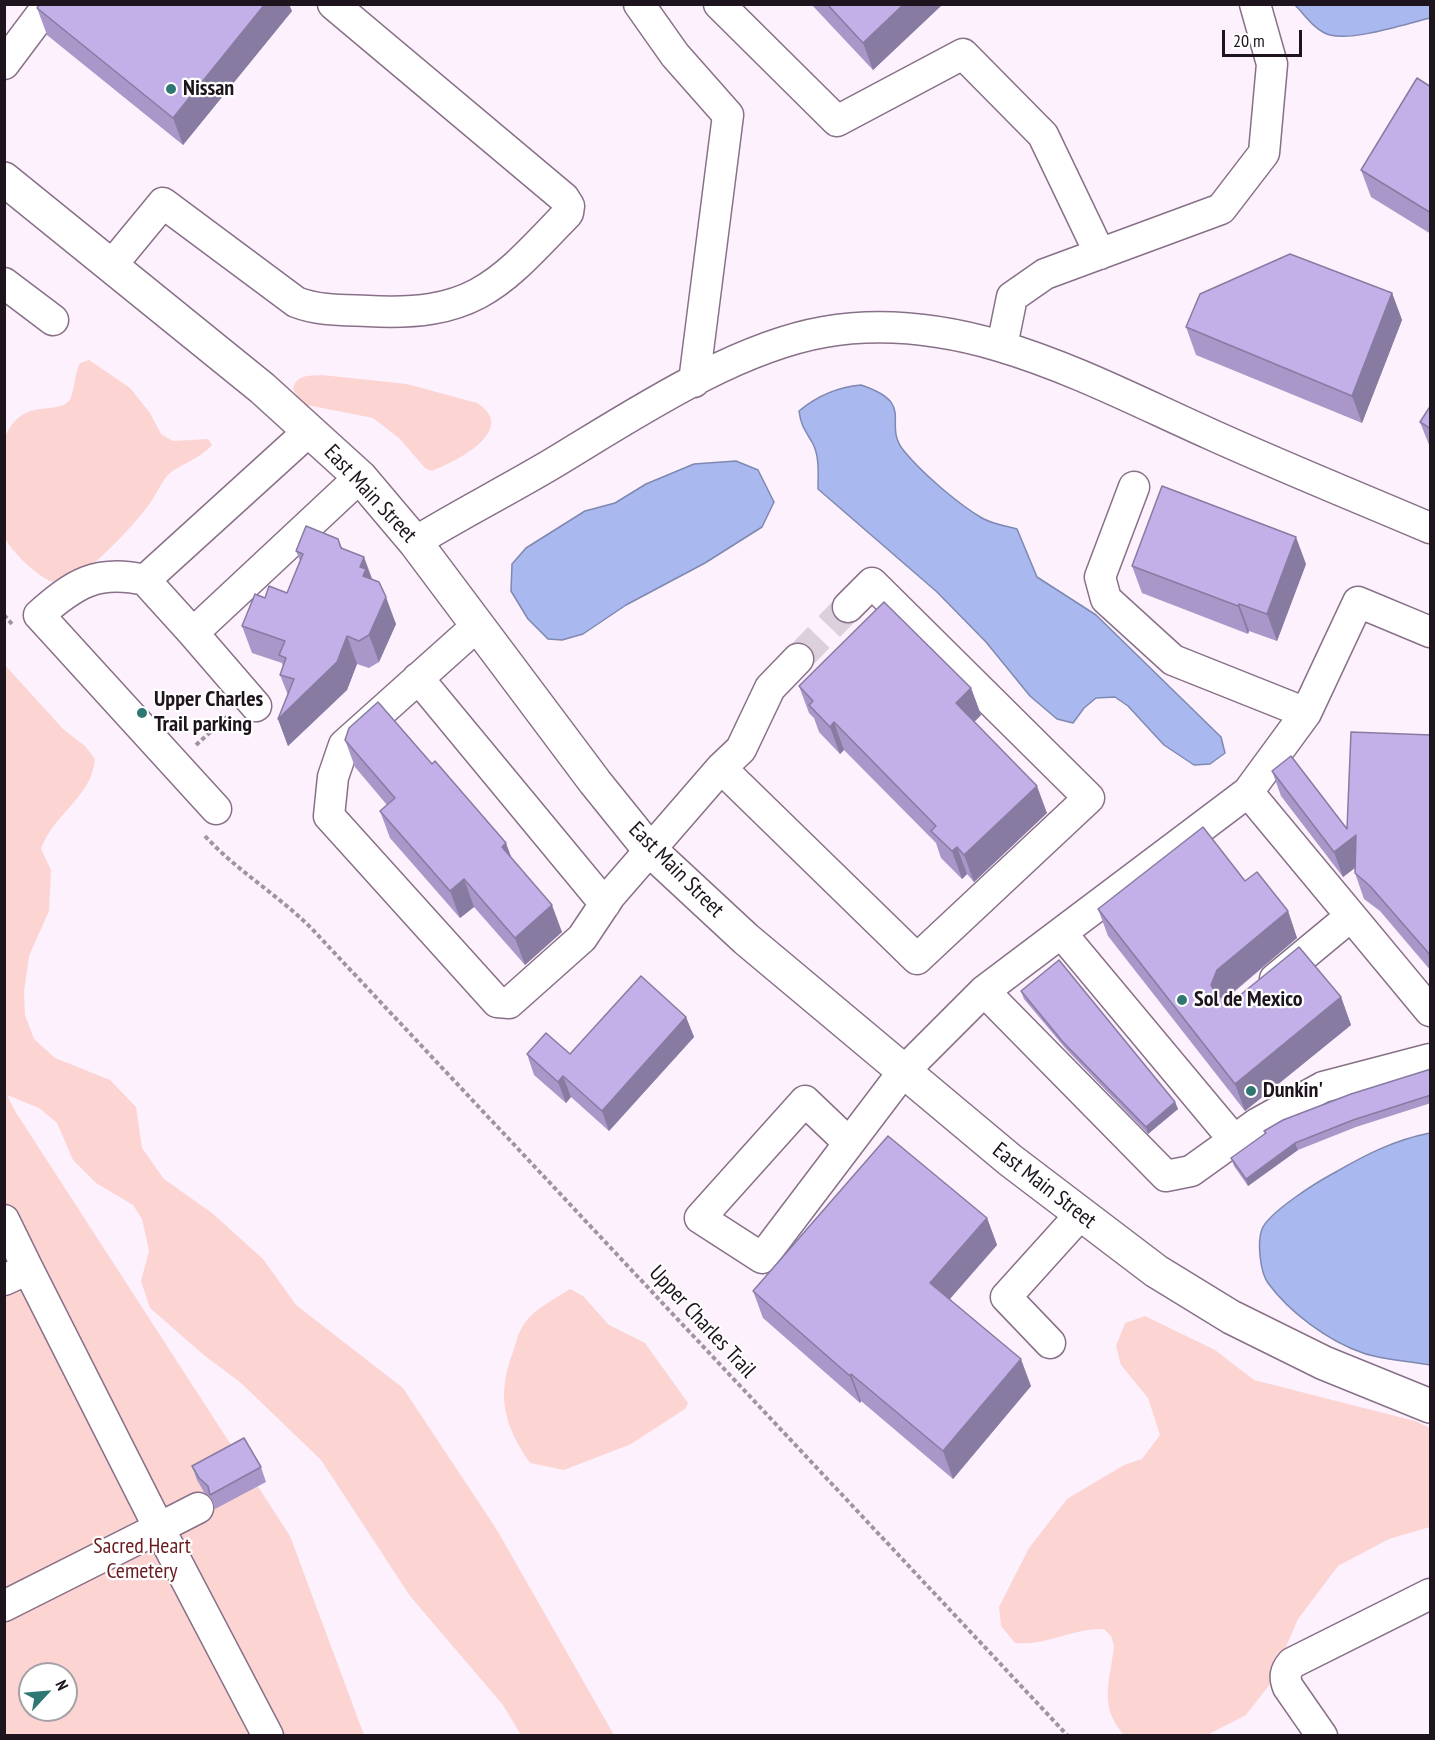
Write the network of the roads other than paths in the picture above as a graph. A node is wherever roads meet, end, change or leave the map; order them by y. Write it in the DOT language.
graph roads {
  1 [pos="50,4"];
  2 [pos="333,4"];
  3 [pos="639,4"];
  4 [pos="719,4"];
  5 [pos="1254,4"];
  6 [pos="4,64"];
  7 [pos="4,179"];
  8 [pos="1100,254"];
  9 [pos="111,266"];
  10 [pos="4,283"];
  11 [pos="53,320"];
  12 [pos="1002,346"];
  13 [pos="694,382"];
  14 [pos="309,431"];
  15 [pos="360,477"];
  16 [pos="1134,487"];
  17 [pos="1431,528"];
  18 [pos="415,542"];
  19 [pos="145,580"];
  20 [pos="848,607"];
  21 [pos="478,625"];
  22 [pos="1431,632"];
  23 [pos="193,633"];
  24 [pos="798,658"];
  25 [pos="418,678"];
  26 [pos="252,702"];
  27 [pos="1306,713"];
  28 [pos="721,768"];
  29 [pos="1248,792"];
  30 [pos="216,809"];
  31 [pos="649,849"];
  32 [pos="605,904"];
  33 [pos="1351,916"];
  34 [pos="1062,934"];
  35 [pos="984,992"];
  36 [pos="1256,996"];
  37 [pos="1431,1011"];
  38 [pos="1431,1059"];
  39 [pos="903,1072"];
  40 [pos="1234,1140"];
  41 [pos="849,1143"];
  42 [pos="1080,1215"];
  43 [pos="4,1220"];
  44 [pos="16,1274"];
  45 [pos="1050,1343"];
  46 [pos="1431,1406"];
  47 [pos="198,1508"];
  48 [pos="159,1528"];
  49 [pos="1431,1594"];
  50 [pos="4,1606"];
  51 [pos="268,1736"];
  52 [pos="1322,1736"];
  1 -- 6 [label="lane"];
  2 -- 9 [label="lane"];
  3 -- 13 [label="lane"];
  4 -- 8 [label="lane"];
  5 -- 8 [label="lane"];
  7 -- 9 [label="main road, East Main Street"];
  8 -- 12 [label="lane"];
  9 -- 14 [label="main road, East Main Street"];
  10 -- 11 [label="lane"];
  12 -- 13 [label="lane"];
  12 -- 17 [label="lane"];
  13 -- 18 [label="lane"];
  14 -- 15 [label="main road, East Main Street"];
  14 -- 19 [label="lane"];
  15 -- 18 [label="main road, East Main Street"];
  15 -- 23 [label="lane"];
  16 -- 27 [label="lane"];
  18 -- 21 [label="main road, East Main Street"];
  19 -- 23 [label="lane"];
  19 -- 30 [label="lane"];
  20 -- 28 [label="lane"];
  21 -- 25 [label="lane"];
  21 -- 31 [label="main road, East Main Street"];
  22 -- 27 [label="lane"];
  23 -- 26 [label="lane"];
  24 -- 28 [label="lane"];
  25 -- 32 [label="lane"];
  25 -- 32 [label="lane"];
  27 -- 29 [label="lane"];
  28 -- 31 [label="lane"];
  29 -- 33 [label="lane"];
  29 -- 34 [label="lane"];
  31 -- 32 [label="lane"];
  31 -- 39 [label="main road, East Main Street"];
  33 -- 36 [label="lane"];
  33 -- 37 [label="lane"];
  34 -- 35 [label="lane"];
  34 -- 40 [label="lane"];
  35 -- 39 [label="lane"];
  35 -- 40 [label="lane"];
  38 -- 40 [label="lane"];
  39 -- 41 [label="lane"];
  39 -- 42 [label="main road, East Main Street"];
  41 -- 41 [label="lane"];
  42 -- 45 [label="lane"];
  42 -- 46 [label="main road, East Main Street"];
  43 -- 44 [label="lane"];
  44 -- 48 [label="lane"];
  47 -- 48 [label="lane"];
  48 -- 50 [label="lane"];
  48 -- 51 [label="lane"];
  49 -- 52 [label="lane"];
}
